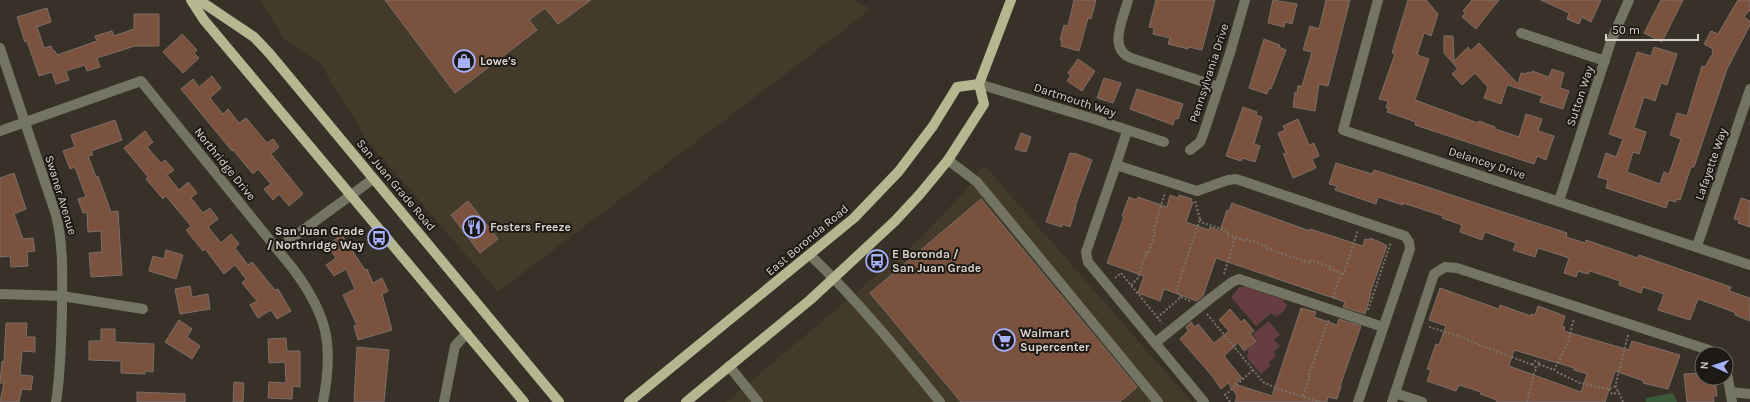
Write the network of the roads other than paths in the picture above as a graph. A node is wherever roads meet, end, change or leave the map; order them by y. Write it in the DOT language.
graph roads {
  1 [pos="191,0"];
  2 [pos="199,0"];
  3 [pos="1010,0"];
  4 [pos="1128,0"];
  5 [pos="1244,0"];
  6 [pos="1378,0"];
  7 [pos="1629,0"];
  8 [pos="1520,33"];
  9 [pos="0,48"];
  10 [pos="1605,61"];
  11 [pos="979,84"];
  12 [pos="1219,87"];
  13 [pos="1749,93"];
  14 [pos="25,123"];
  15 [pos="0,131"];
  16 [pos="1127,131"];
  17 [pos="1164,142"];
  18 [pos="1190,150"];
  19 [pos="948,160"];
  20 [pos="1116,165"];
  21 [pos="373,179"];
  22 [pos="350,196"];
  23 [pos="1559,201"];
  24 [pos="1697,246"];
  25 [pos="277,249"];
  26 [pos="810,255"];
  27 [pos="1750,264"];
  28 [pos="835,278"];
  29 [pos="0,294"];
  30 [pos="62,296"];
  31 [pos="143,309"];
  32 [pos="1383,327"];
  33 [pos="467,333"];
  34 [pos="1155,343"];
  35 [pos="1697,346"];
  36 [pos="729,366"];
  37 [pos="1730,386"];
  38 [pos="1750,394"];
  39 [pos="1732,397"];
  40 [pos="1394,398"];
  41 [pos="56,402"];
  42 [pos="323,402"];
  43 [pos="444,402"];
  44 [pos="524,402"];
  45 [pos="559,402"];
  46 [pos="629,402"];
  47 [pos="686,402"];
  48 [pos="758,402"];
  49 [pos="940,402"];
  50 [pos="1158,402"];
  51 [pos="1204,402"];
  52 [pos="1358,402"];
  53 [pos="1422,402"];
  1 -- 22 [label="main road"];
  2 -- 21 [label="main road, San Juan Grade Road"];
  3 -- 11 [label="main road"];
  4 -- 12 [label="street"];
  5 -- 12 [label="street, Pennsylvania Drive"];
  6 -- 23 [label="street, Delancey Drive"];
  7 -- 10 [label="street, Sutton Way"];
  8 -- 10 [label="street"];
  9 -- 14 [label="street, Swaner Avenue"];
  10 -- 23 [label="street, Sutton Way"];
  11 -- 16 [label="street, Dartmouth Way"];
  11 -- 19 [label="main road"];
  11 -- 26 [label="main road, East Boronda Road"];
  12 -- 18 [label="street, Pennsylvania Drive"];
  13 -- 24 [label="street, Lafayette Way"];
  14 -- 15 [label="street, Northridge Drive"];
  14 -- 25 [label="street, Northridge Drive"];
  14 -- 30 [label="street, Swaner Avenue"];
  16 -- 17 [label="street, Dartmouth Way"];
  16 -- 20 [label="street"];
  19 -- 28 [label="main road"];
  19 -- 50 [label="street"];
  20 -- 32 [label="street"];
  20 -- 34 [label="street"];
  21 -- 22 [label="street"];
  21 -- 45 [label="main road, San Juan Grade Road"];
  22 -- 25 [label="street"];
  22 -- 33 [label="main road"];
  23 -- 24 [label="street, Delancey Drive"];
  24 -- 27 [label="street, Delancey Drive"];
  25 -- 42 [label="street, Northridge Drive"];
  26 -- 28 [label="street"];
  26 -- 46 [label="main road, East Boronda Road"];
  28 -- 36 [label="main road"];
  28 -- 49 [label="street"];
  29 -- 30 [label="street"];
  30 -- 31 [label="street"];
  30 -- 41 [label="street, Swaner Avenue"];
  32 -- 34 [label="street"];
  32 -- 52 [label="street"];
  33 -- 43 [label="street"];
  33 -- 44 [label="main road"];
  34 -- 51 [label="street"];
  35 -- 40 [label="street"];
  36 -- 47 [label="main road"];
  36 -- 48 [label="street"];
  37 -- 39 [label="street"];
  38 -- 39 [label="street"];
  40 -- 53 [label="street"];
}
